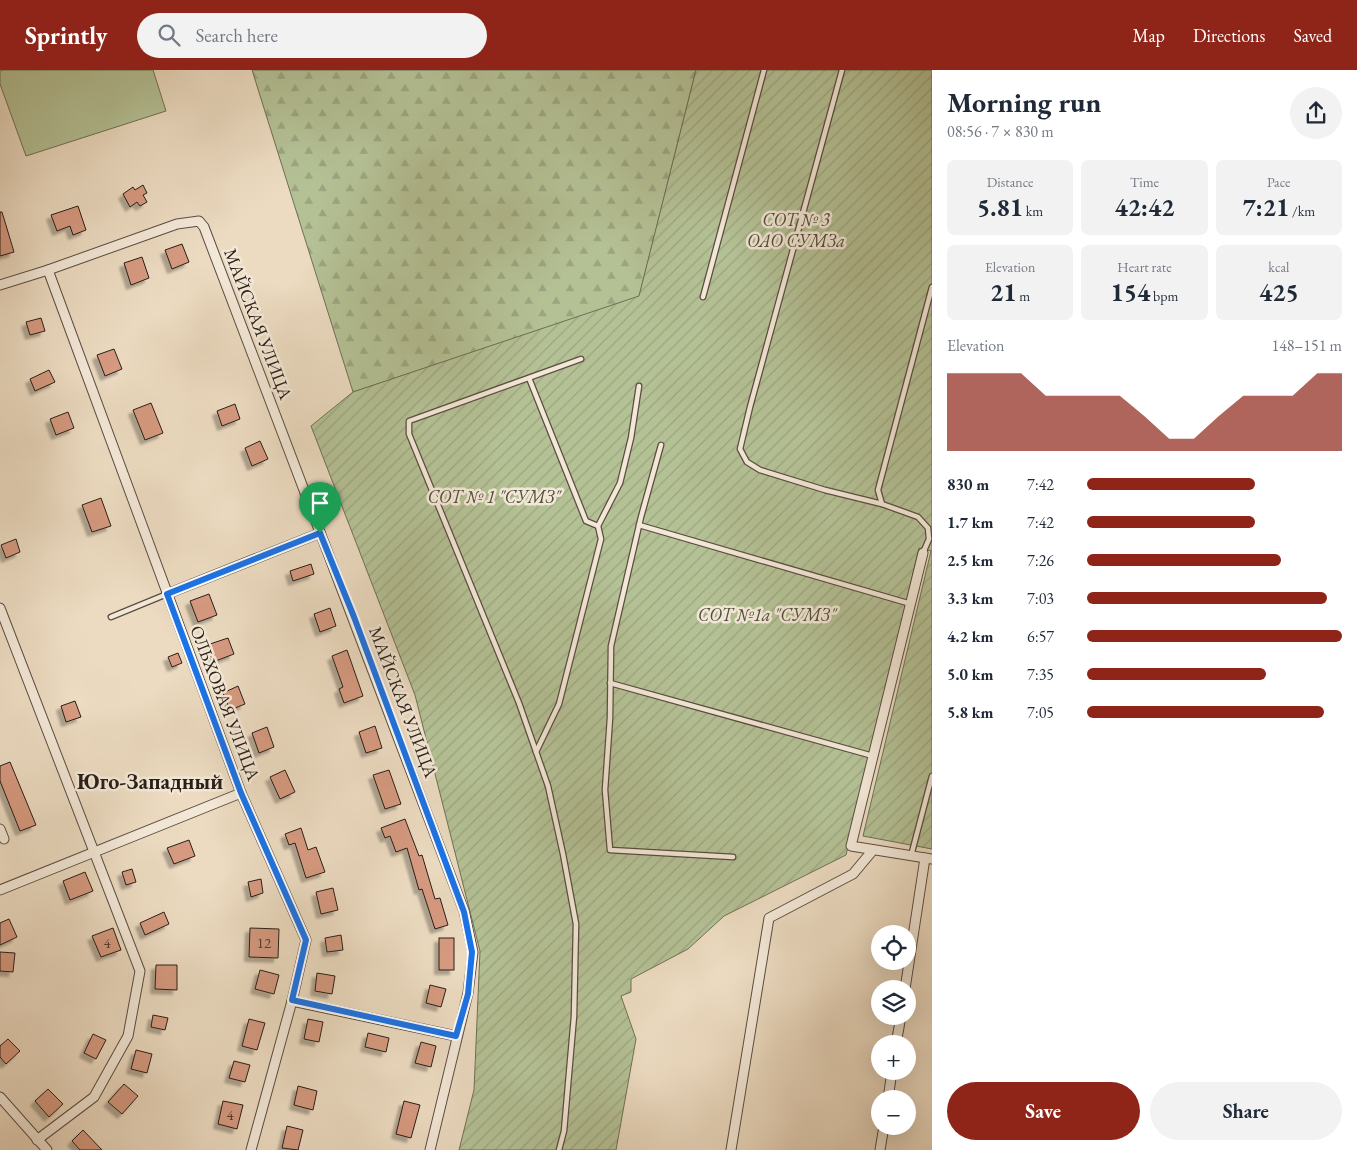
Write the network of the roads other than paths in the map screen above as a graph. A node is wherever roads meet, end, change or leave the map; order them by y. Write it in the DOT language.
graph roads {
  1 [pos="764,70"];
  2 [pos="842,70"];
  3 [pos="48,270"];
  4 [pos="0,285"];
  5 [pos="932,287"];
  6 [pos="703,296"];
  7 [pos="581,360"];
  8 [pos="529,378"];
  9 [pos="639,386"];
  10 [pos="661,445"];
  11 [pos="882,504"];
  12 [pos="639,525"];
  13 [pos="598,526"];
  14 [pos="320,533"];
  15 [pos="923,553"];
  16 [pos="167,594"];
  17 [pos="911,604"];
  18 [pos="0,608"];
  19 [pos="111,617"];
  20 [pos="610,683"];
  21 [pos="536,752"];
  22 [pos="873,756"];
  23 [pos="932,776"];
  24 [pos="241,793"];
  25 [pos="0,829"];
  26 [pos="4,839"];
  27 [pos="873,850"];
  28 [pos="93,852"];
  29 [pos="911,856"];
  30 [pos="733,857"];
  31 [pos="929,859"];
  32 [pos="0,890"];
  33 [pos="907,980"];
  34 [pos="292,1000"];
  35 [pos="456,1036"];
  36 [pos="0,1098"];
  37 [pos="882,1135"];
  38 [pos="37,1140"];
  39 [pos="47,1150"];
  40 [pos="251,1150"];
  41 [pos="430,1150"];
  42 [pos="558,1150"];
  43 [pos="731,1150"];
  44 [pos="880,1150"];
  1 -- 6 [label="lane"];
  2 -- 11 [label="lane"];
  3 -- 4 [label="street"];
  3 -- 14 [label="street, МАЙСКАЯ УЛИЦА"];
  3 -- 16 [label="street, ОЛЬХОВАЯ УЛИЦА"];
  5 -- 11 [label="lane"];
  7 -- 8 [label="lane"];
  8 -- 13 [label="lane"];
  8 -- 21 [label="lane"];
  9 -- 13 [label="lane"];
  10 -- 12 [label="lane"];
  11 -- 15 [label="lane"];
  12 -- 17 [label="lane"];
  12 -- 20 [label="lane"];
  13 -- 21 [label="lane"];
  14 -- 16 [label="street"];
  14 -- 35 [label="street, МАЙСКАЯ УЛИЦА"];
  15 -- 17 [label="street"];
  16 -- 19 [label="lane"];
  16 -- 24 [label="street, ОЛЬХОВАЯ УЛИЦА"];
  17 -- 22 [label="street"];
  18 -- 28 [label="street"];
  20 -- 22 [label="lane"];
  20 -- 30 [label="lane"];
  21 -- 42 [label="lane"];
  22 -- 27 [label="street"];
  23 -- 29 [label="lane"];
  24 -- 28 [label="street"];
  24 -- 34 [label="street, ОЛЬХОВАЯ УЛИЦА"];
  25 -- 26 [label="street"];
  27 -- 29 [label="street"];
  27 -- 43 [label="street"];
  28 -- 32 [label="street"];
  28 -- 38 [label="street"];
  29 -- 31 [label="street"];
  31 -- 33 [label="street"];
  34 -- 35 [label="street"];
  34 -- 40 [label="street, ОЛЬХОВАЯ УЛИЦА"];
  35 -- 41 [label="street, МАЙСКАЯ УЛИЦА"];
  36 -- 38 [label="street"];
  37 -- 44 [label="street"];
  38 -- 39 [label="street"];
}
